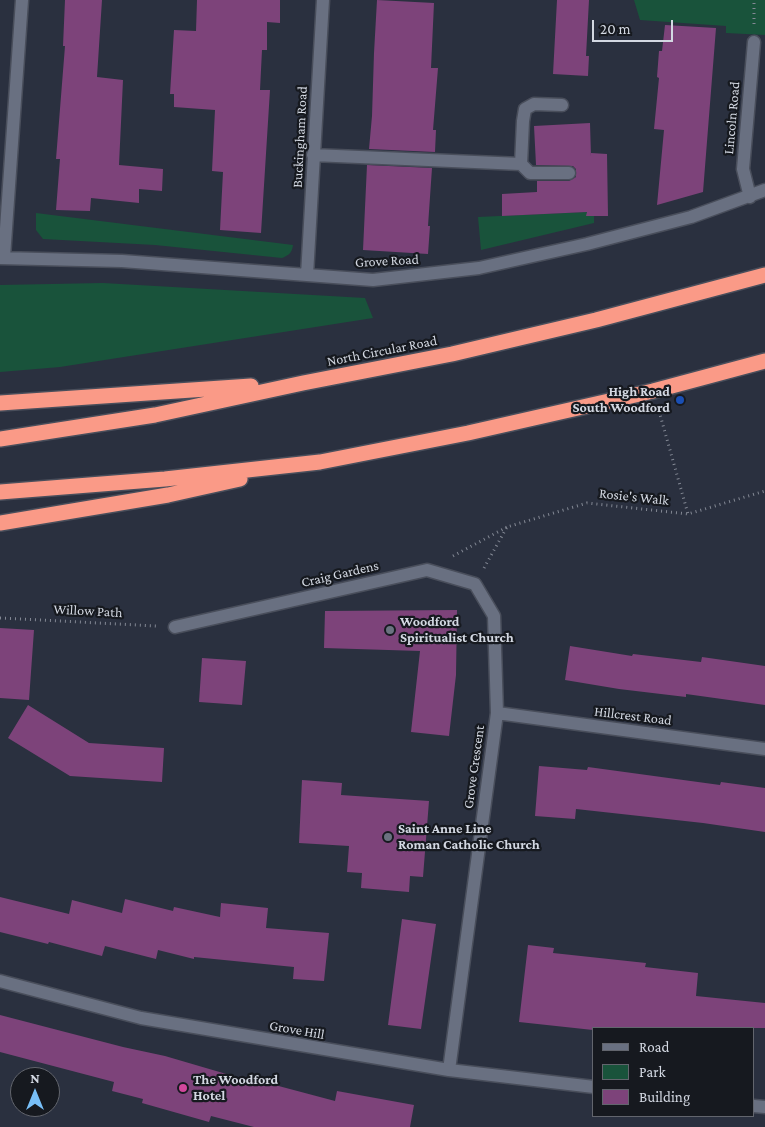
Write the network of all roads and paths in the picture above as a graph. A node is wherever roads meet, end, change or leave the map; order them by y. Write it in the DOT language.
graph roads {
  1 [pos="22,0"];
  2 [pos="323,0"];
  3 [pos="754,42"];
  4 [pos="562,105"];
  5 [pos="314,155"];
  6 [pos="522,164"];
  7 [pos="569,174"];
  8 [pos="765,190"];
  9 [pos="750,197"];
  10 [pos="2,258"];
  11 [pos="307,275"];
  12 [pos="765,275"];
  13 [pos="765,361"];
  14 [pos="302,383"];
  15 [pos="653,391"];
  16 [pos="0,402"];
  17 [pos="0,439"];
  18 [pos="320,462"];
  19 [pos="765,491"];
  20 [pos="0,492"];
  21 [pos="688,514"];
  22 [pos="0,523"];
  23 [pos="507,527"];
  24 [pos="427,570"];
  25 [pos="475,584"];
  26 [pos="0,618"];
  27 [pos="175,627"];
  28 [pos="497,714"];
  29 [pos="765,749"];
  30 [pos="0,981"];
  31 [pos="449,1070"];
  32 [pos="592,1087"];
  1 -- 10 [label="street"];
  2 -- 5 [label="street, Buckingham Road"];
  3 -- 9 [label="street, Lincoln Road"];
  4 -- 6 [label="street"];
  5 -- 6 [label="street"];
  5 -- 11 [label="street, Buckingham Road"];
  6 -- 7 [label="street"];
  8 -- 9 [label="street, Grove Road"];
  9 -- 11 [label="street, Grove Road"];
  10 -- 11 [label="street, Grove Road"];
  12 -- 14 [label="highway, North Circular Road"];
  13 -- 15 [label="highway"];
  14 -- 16 [label="highway"];
  14 -- 17 [label="highway, North Circular Road"];
  15 -- 18 [label="highway"];
  15 -- 21 [label="path"];
  18 -- 20 [label="highway"];
  18 -- 22 [label="highway"];
  19 -- 21 [label="path, Rosie's Walk"];
  21 -- 23 [label="path, Rosie's Walk"];
  23 -- 24 [label="path, Rosie's Walk"];
  23 -- 25 [label="path"];
  24 -- 25 [label="street, Craig Gardens"];
  24 -- 27 [label="street, Craig Gardens"];
  25 -- 28 [label="street, Grove Crescent"];
  26 -- 27 [label="path, Willow Path"];
  28 -- 29 [label="street, Hillcrest Road"];
  28 -- 31 [label="street, Grove Crescent"];
  30 -- 31 [label="street, Grove Hill"];
  31 -- 32 [label="street, Grove Hill"];
}
